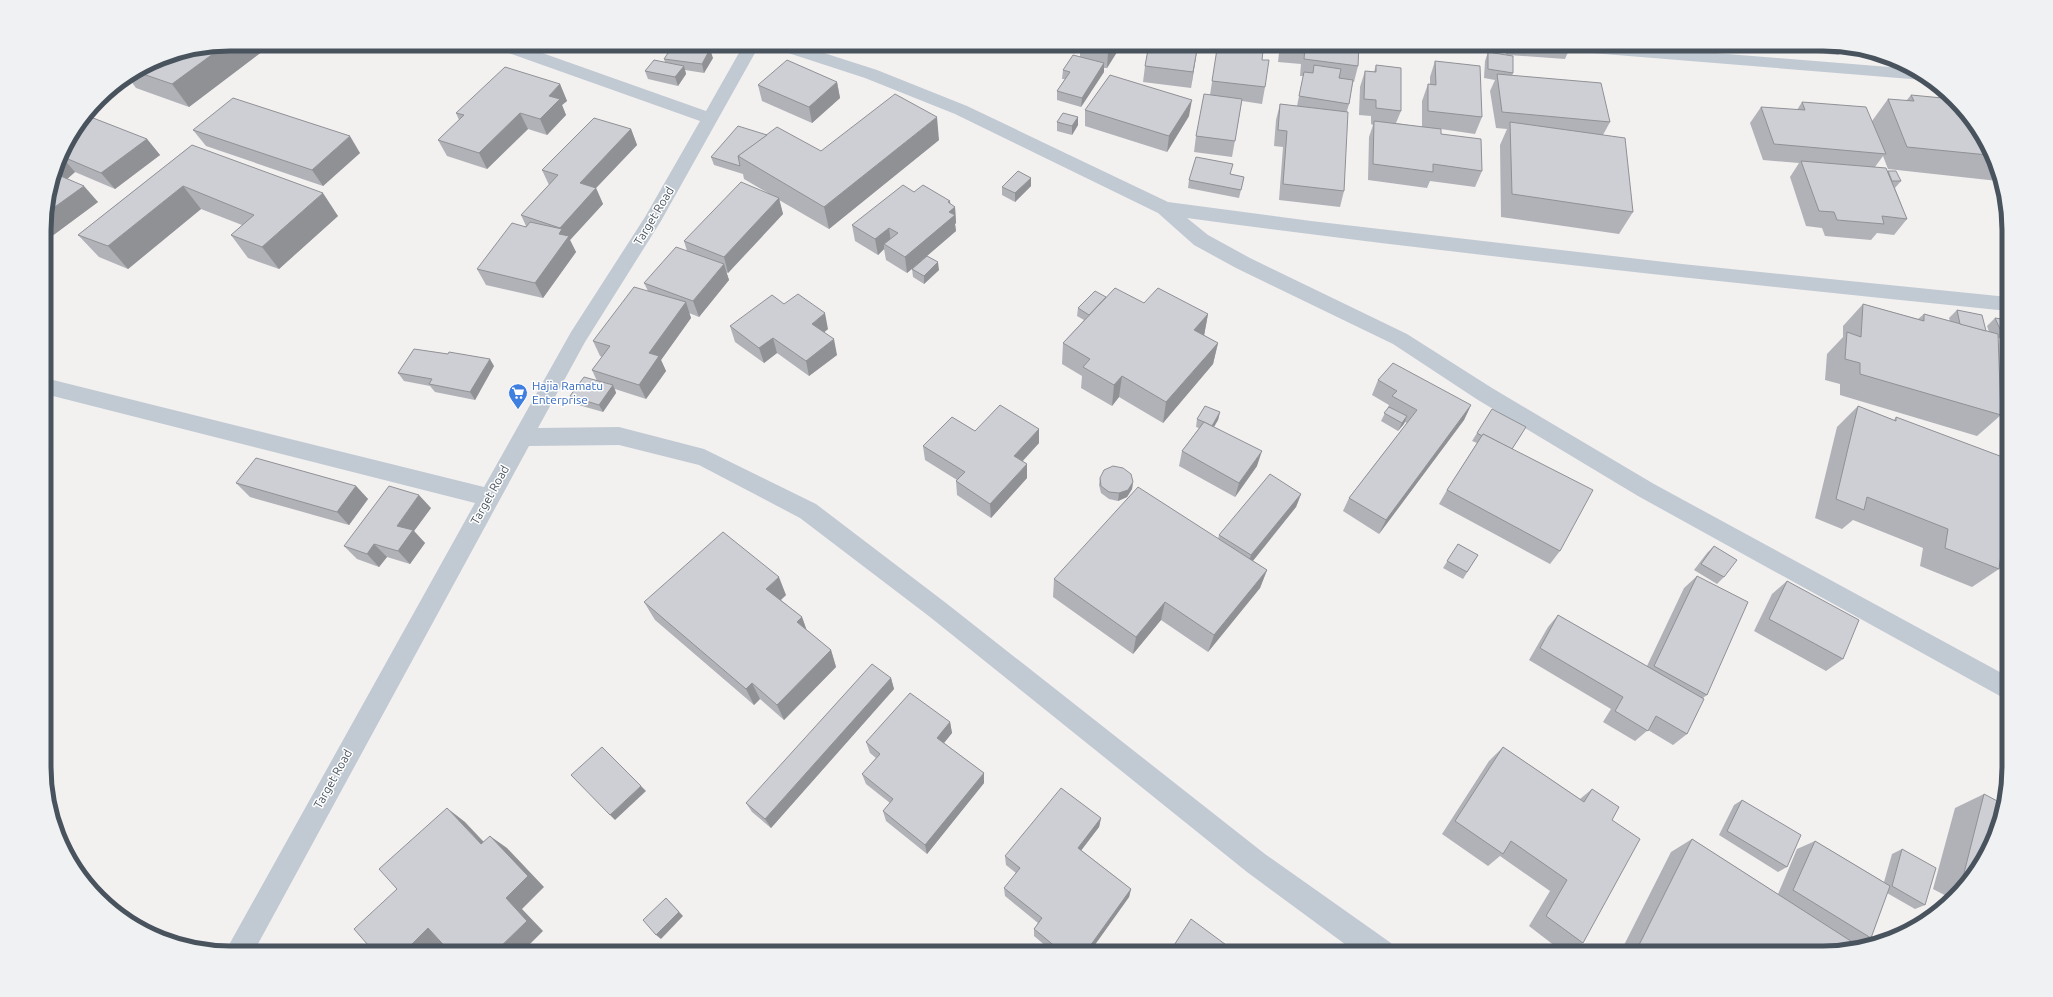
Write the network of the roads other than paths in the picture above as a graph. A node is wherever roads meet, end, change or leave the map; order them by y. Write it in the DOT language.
graph roads {
  1 [pos="521,51"];
  2 [pos="748,51"];
  3 [pos="800,51"];
  4 [pos="1628,51"];
  5 [pos="1910,74"];
  6 [pos="709,118"];
  7 [pos="1164,208"];
  8 [pos="2002,303"];
  9 [pos="51,388"];
  10 [pos="522,437"];
  11 [pos="488,497"];
  12 [pos="2002,686"];
  13 [pos="242,946"];
  14 [pos="1372,946"];
  1 -- 6 [label="street"];
  2 -- 6 [label="street, Target Road"];
  3 -- 7 [label="street"];
  4 -- 5 [label="street"];
  6 -- 10 [label="street, Target Road"];
  7 -- 8 [label="street"];
  7 -- 12 [label="street"];
  9 -- 11 [label="street"];
  10 -- 11 [label="street, Target Road"];
  10 -- 14 [label="street"];
  11 -- 13 [label="street, Target Road"];
}
